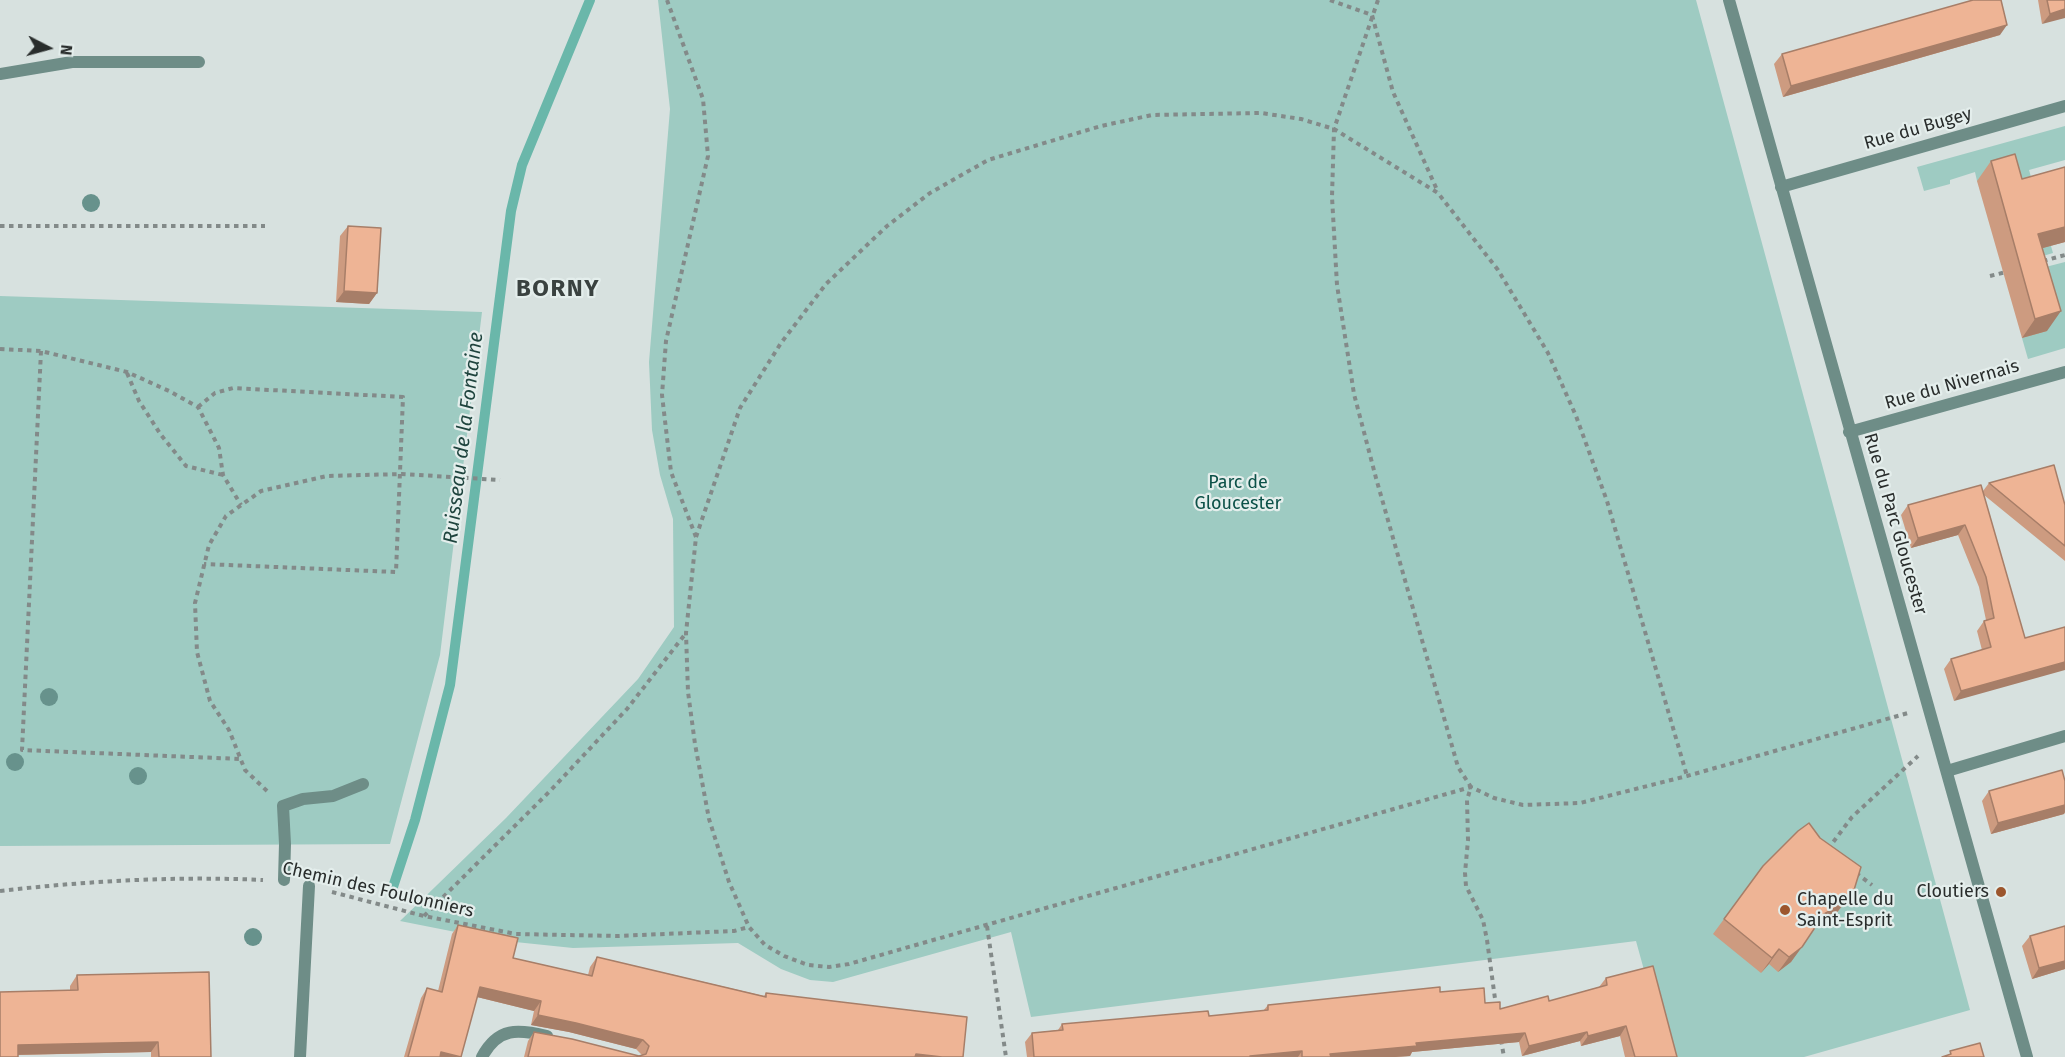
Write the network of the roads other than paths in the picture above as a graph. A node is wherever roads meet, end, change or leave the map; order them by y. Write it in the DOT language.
graph roads {
  1 [pos="1729,0"];
  2 [pos="199,62"];
  3 [pos="0,74"];
  4 [pos="2065,106"];
  5 [pos="1781,187"];
  6 [pos="2065,372"];
  7 [pos="1850,432"];
  8 [pos="2065,736"];
  9 [pos="1947,771"];
  10 [pos="363,784"];
  11 [pos="284,880"];
  12 [pos="309,886"];
  13 [pos="559,1039"];
  14 [pos="300,1057"];
  15 [pos="483,1057"];
  16 [pos="2027,1057"];
  1 -- 5 [label="street, Rue du Parc Gloucester"];
  2 -- 3 [label="street"];
  4 -- 5 [label="street, Rue du Bugey"];
  5 -- 7 [label="street, Rue du Parc Gloucester"];
  6 -- 7 [label="street, Rue du Nivernais"];
  7 -- 9 [label="street, Rue du Parc Gloucester"];
  8 -- 9 [label="street"];
  9 -- 16 [label="street, Rue du Parc Gloucester"];
  10 -- 11 [label="street"];
  12 -- 14 [label="street"];
  13 -- 15 [label="street"];
}
